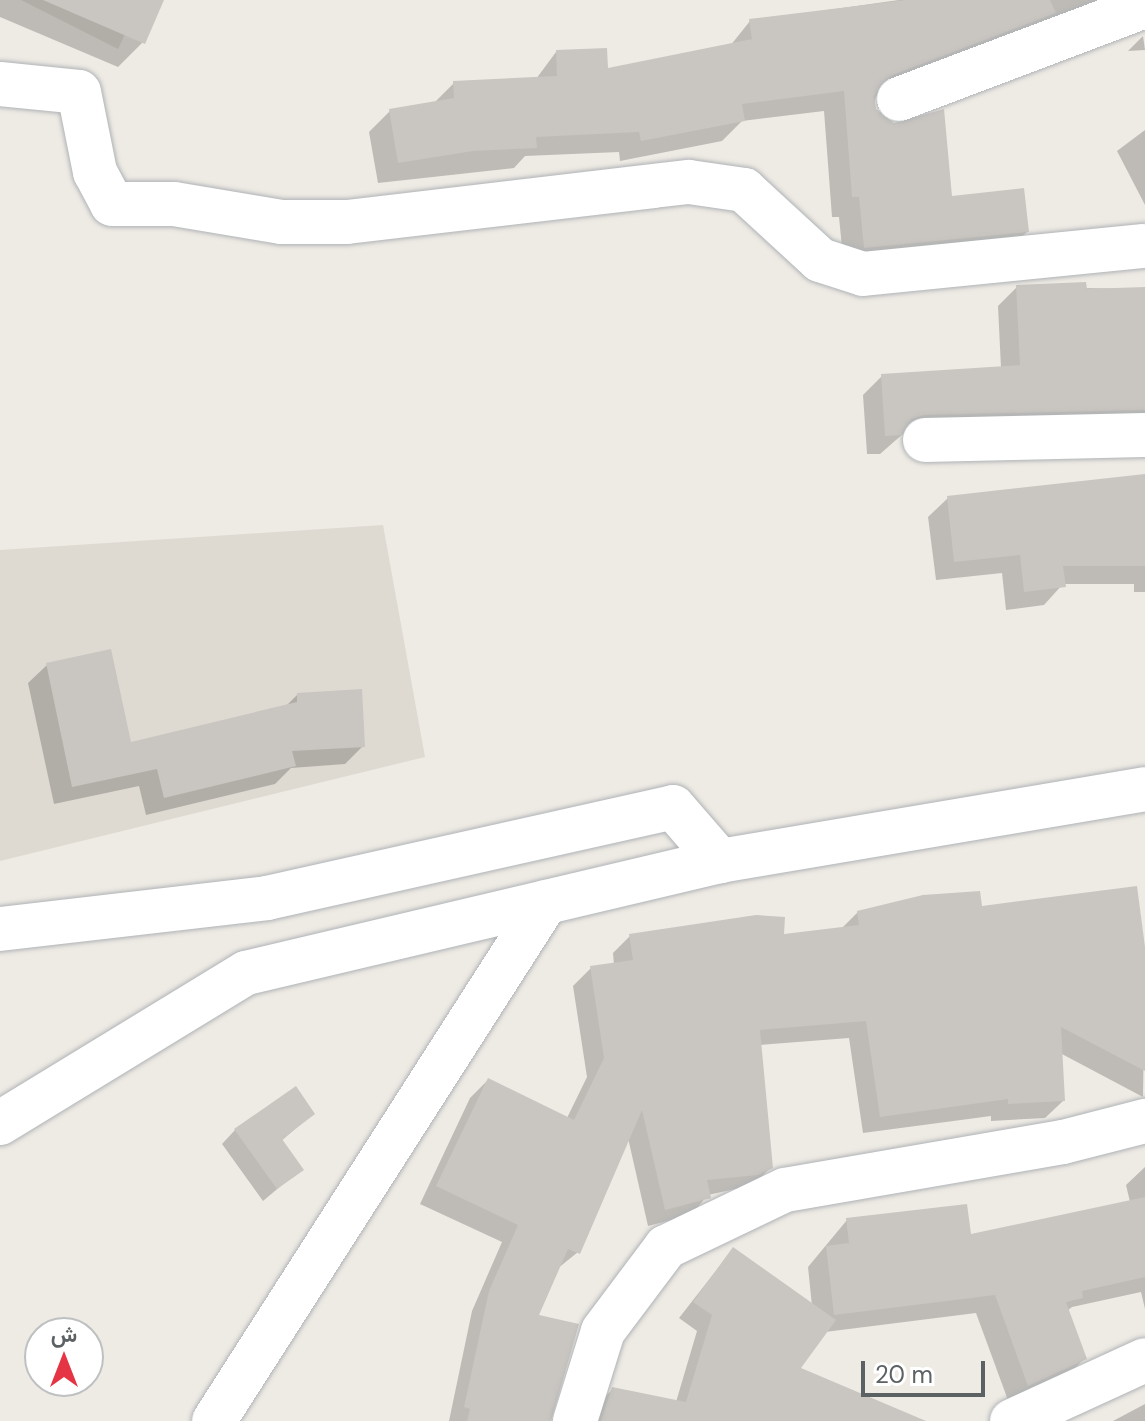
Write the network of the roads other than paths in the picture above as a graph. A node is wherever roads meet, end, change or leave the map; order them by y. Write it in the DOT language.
graph roads {
  1 [pos="1145,6"];
  2 [pos="0,84"];
  3 [pos="899,99"];
  4 [pos="1145,246"];
  5 [pos="1145,435"];
  6 [pos="925,440"];
  7 [pos="1145,789"];
  8 [pos="720,861"];
  9 [pos="546,902"];
  10 [pos="0,929"];
  11 [pos="1145,1121"];
  12 [pos="0,1123"];
  13 [pos="1145,1360"];
  14 [pos="214,1421"];
  15 [pos="575,1421"];
  16 [pos="1012,1421"];
  1 -- 3 [label="street"];
  2 -- 4 [label="street"];
  5 -- 6 [label="street"];
  7 -- 8 [label="street"];
  8 -- 9 [label="street"];
  8 -- 10 [label="street"];
  9 -- 12 [label="street"];
  9 -- 14 [label="street"];
  11 -- 15 [label="street"];
  13 -- 16 [label="street"];
}
